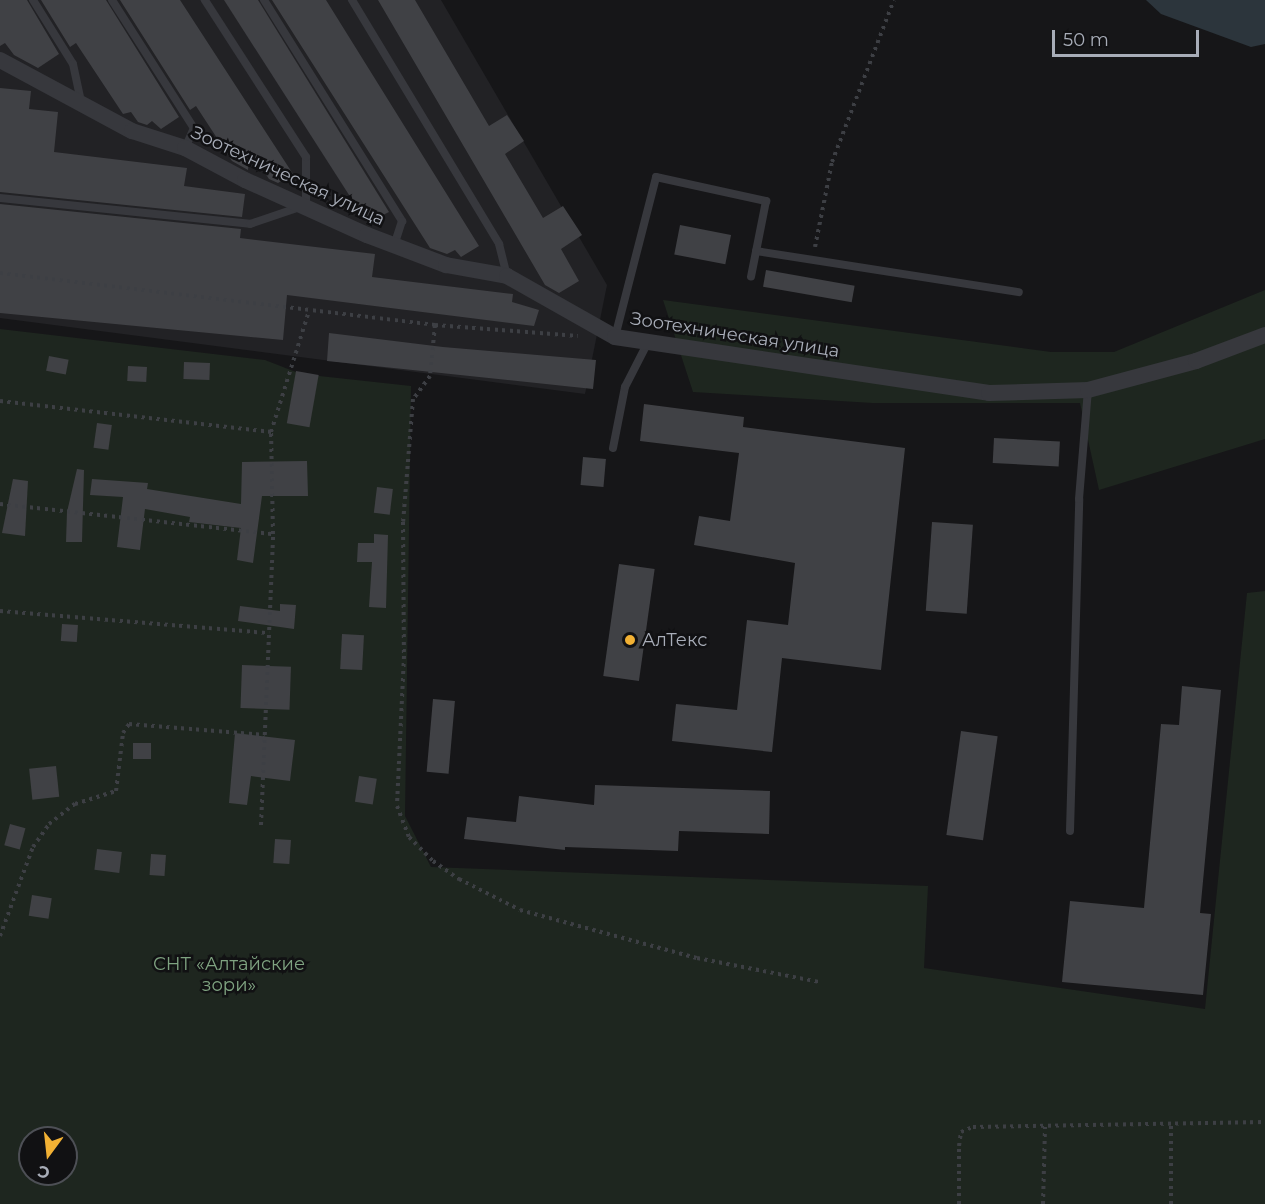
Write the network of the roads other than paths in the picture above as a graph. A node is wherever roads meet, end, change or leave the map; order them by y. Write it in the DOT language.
graph roads {
  1 [pos="33,0"];
  2 [pos="112,0"];
  3 [pos="205,0"];
  4 [pos="264,0"];
  5 [pos="352,0"];
  6 [pos="0,60"];
  7 [pos="81,102"];
  8 [pos="185,148"];
  9 [pos="0,198"];
  10 [pos="306,205"];
  11 [pos="394,245"];
  12 [pos="756,251"];
  13 [pos="507,276"];
  14 [pos="751,277"];
  15 [pos="1019,292"];
  16 [pos="1265,335"];
  17 [pos="615,337"];
  18 [pos="648,342"];
  19 [pos="1088,390"];
  20 [pos="613,448"];
  21 [pos="1070,831"];
  1 -- 7 [label="lane"];
  2 -- 8 [label="lane"];
  3 -- 10 [label="lane"];
  4 -- 11 [label="lane"];
  5 -- 13 [label="lane"];
  6 -- 7 [label="street, Зоотехническая улица"];
  7 -- 8 [label="street, Зоотехническая улица"];
  8 -- 10 [label="street, Зоотехническая улица"];
  9 -- 10 [label="lane"];
  10 -- 11 [label="street, Зоотехническая улица"];
  11 -- 13 [label="street, Зоотехническая улица"];
  12 -- 14 [label="lane"];
  12 -- 15 [label="lane"];
  12 -- 17 [label="lane"];
  13 -- 17 [label="street, Зоотехническая улица"];
  16 -- 19 [label="street, Зоотехническая улица"];
  17 -- 18 [label="street, Зоотехническая улица"];
  18 -- 19 [label="street, Зоотехническая улица"];
  18 -- 20 [label="lane"];
  19 -- 21 [label="lane"];
}
